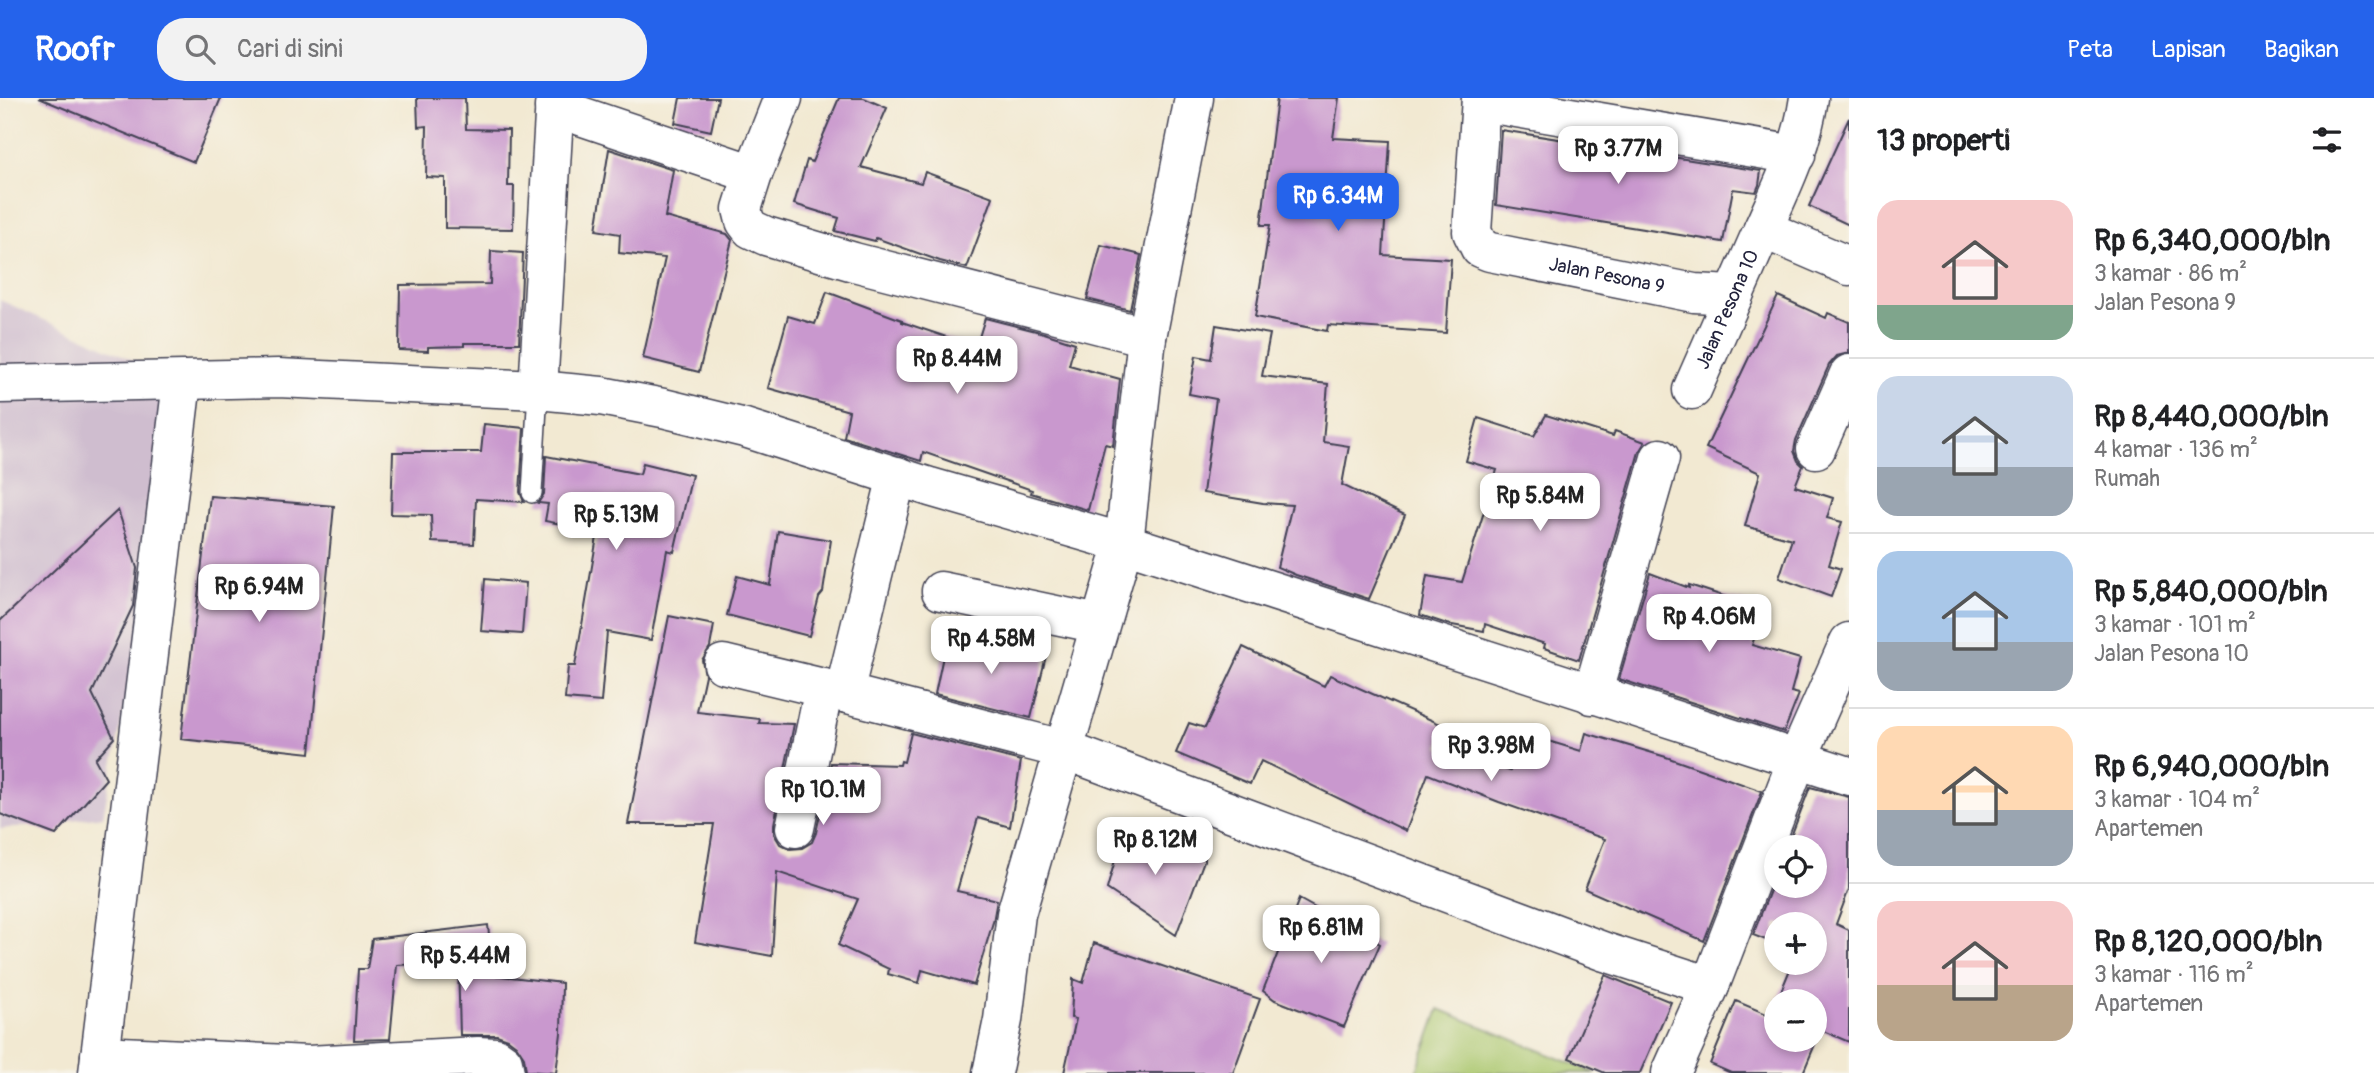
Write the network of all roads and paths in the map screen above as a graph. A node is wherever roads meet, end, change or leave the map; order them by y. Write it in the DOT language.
graph roads {
  1 [pos="783,98"];
  2 [pos="1194,98"];
  3 [pos="1809,98"];
  4 [pos="1481,100"];
  5 [pos="554,103"];
  6 [pos="1796,155"];
  7 [pos="753,174"];
  8 [pos="1763,229"];
  9 [pos="1849,266"];
  10 [pos="1734,295"];
  11 [pos="1147,337"];
  12 [pos="1849,374"];
  13 [pos="182,382"];
  14 [pos="0,384"];
  15 [pos="538,390"];
  16 [pos="1692,390"];
  17 [pos="1816,449"];
  18 [pos="1660,457"];
  19 [pos="897,476"];
  20 [pos="532,493"];
  21 [pos="1124,543"];
  22 [pos="942,591"];
  23 [pos="1100,624"];
  24 [pos="1849,642"];
  25 [pos="723,664"];
  26 [pos="834,690"];
  27 [pos="1592,695"];
  28 [pos="1062,749"];
  29 [pos="1797,760"];
  30 [pos="1849,775"];
  31 [pos="795,828"];
  32 [pos="1710,986"];
  33 [pos="99,1064"];
  34 [pos="505,1073"];
  35 [pos="992,1073"];
  36 [pos="1671,1073"];
  1 -- 7 [label="street"];
  2 -- 11 [label="street"];
  3 -- 6 [label="street, Jalan Pesona 10"];
  4 -- 6 [label="street"];
  4 -- 10 [label="street, Jalan Pesona 9"];
  5 -- 7 [label="street"];
  5 -- 15 [label="street"];
  6 -- 8 [label="street, Jalan Pesona 10"];
  7 -- 11 [label="street"];
  8 -- 9 [label="street"];
  8 -- 10 [label="street, Jalan Pesona 10"];
  10 -- 16 [label="street, Jalan Pesona 10"];
  11 -- 21 [label="street"];
  12 -- 17 [label="street"];
  13 -- 14 [label="street"];
  13 -- 15 [label="street"];
  13 -- 33 [label="street"];
  15 -- 19 [label="street"];
  15 -- 20 [label="lane"];
  18 -- 27 [label="street"];
  19 -- 21 [label="street"];
  19 -- 26 [label="street"];
  21 -- 23 [label="street"];
  21 -- 27 [label="street"];
  22 -- 23 [label="street"];
  23 -- 28 [label="street"];
  24 -- 29 [label="street"];
  25 -- 26 [label="street"];
  26 -- 28 [label="street"];
  26 -- 31 [label="street"];
  27 -- 29 [label="street"];
  28 -- 32 [label="street"];
  28 -- 35 [label="street"];
  29 -- 30 [label="street"];
  29 -- 32 [label="street"];
  32 -- 36 [label="street"];
  33 -- 34 [label="street"];
}
